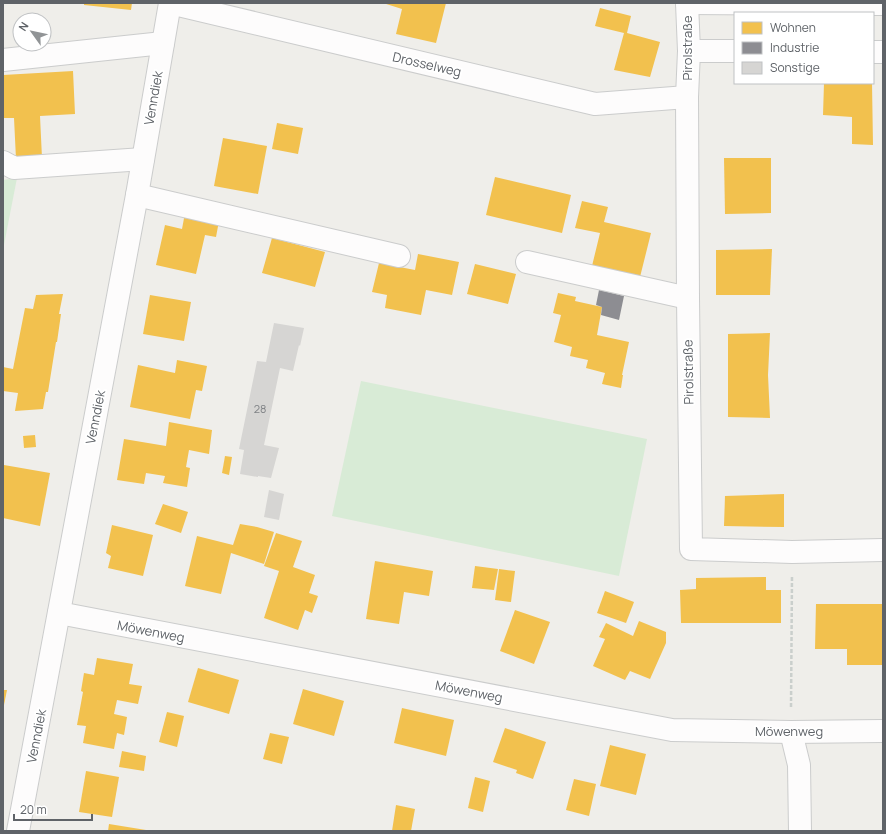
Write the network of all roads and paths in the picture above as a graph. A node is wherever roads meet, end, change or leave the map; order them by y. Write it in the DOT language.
graph roads {
  1 [pos="170,3"];
  2 [pos="687,3"];
  3 [pos="883,4"];
  4 [pos="163,43"];
  5 [pos="689,51"];
  6 [pos="734,51"];
  7 [pos="3,60"];
  8 [pos="687,97"];
  9 [pos="143,159"];
  10 [pos="3,162"];
  11 [pos="137,195"];
  12 [pos="399,256"];
  13 [pos="527,262"];
  14 [pos="688,298"];
  15 [pos="883,550"];
  16 [pos="792,552"];
  17 [pos="59,613"];
  18 [pos="883,731"];
  19 [pos="791,732"];
  20 [pos="18,831"];
  21 [pos="800,831"];
  1 -- 4 [label="street, Venndiek"];
  1 -- 8 [label="street, Drosselweg"];
  2 -- 3 [label="street"];
  2 -- 5 [label="street, Pirolstraße"];
  4 -- 7 [label="street"];
  4 -- 9 [label="street, Venndiek"];
  5 -- 6 [label="street"];
  5 -- 8 [label="street, Pirolstraße"];
  8 -- 14 [label="street, Pirolstraße"];
  9 -- 10 [label="street"];
  9 -- 11 [label="street, Venndiek"];
  11 -- 12 [label="street"];
  11 -- 17 [label="street, Venndiek"];
  13 -- 14 [label="street"];
  14 -- 16 [label="street, Pirolstraße"];
  15 -- 16 [label="street, Pirolstraße"];
  16 -- 19 [label="path"];
  17 -- 19 [label="street, Möwenweg"];
  17 -- 20 [label="street, Venndiek"];
  18 -- 19 [label="street, Möwenweg"];
  19 -- 21 [label="street"];
}
